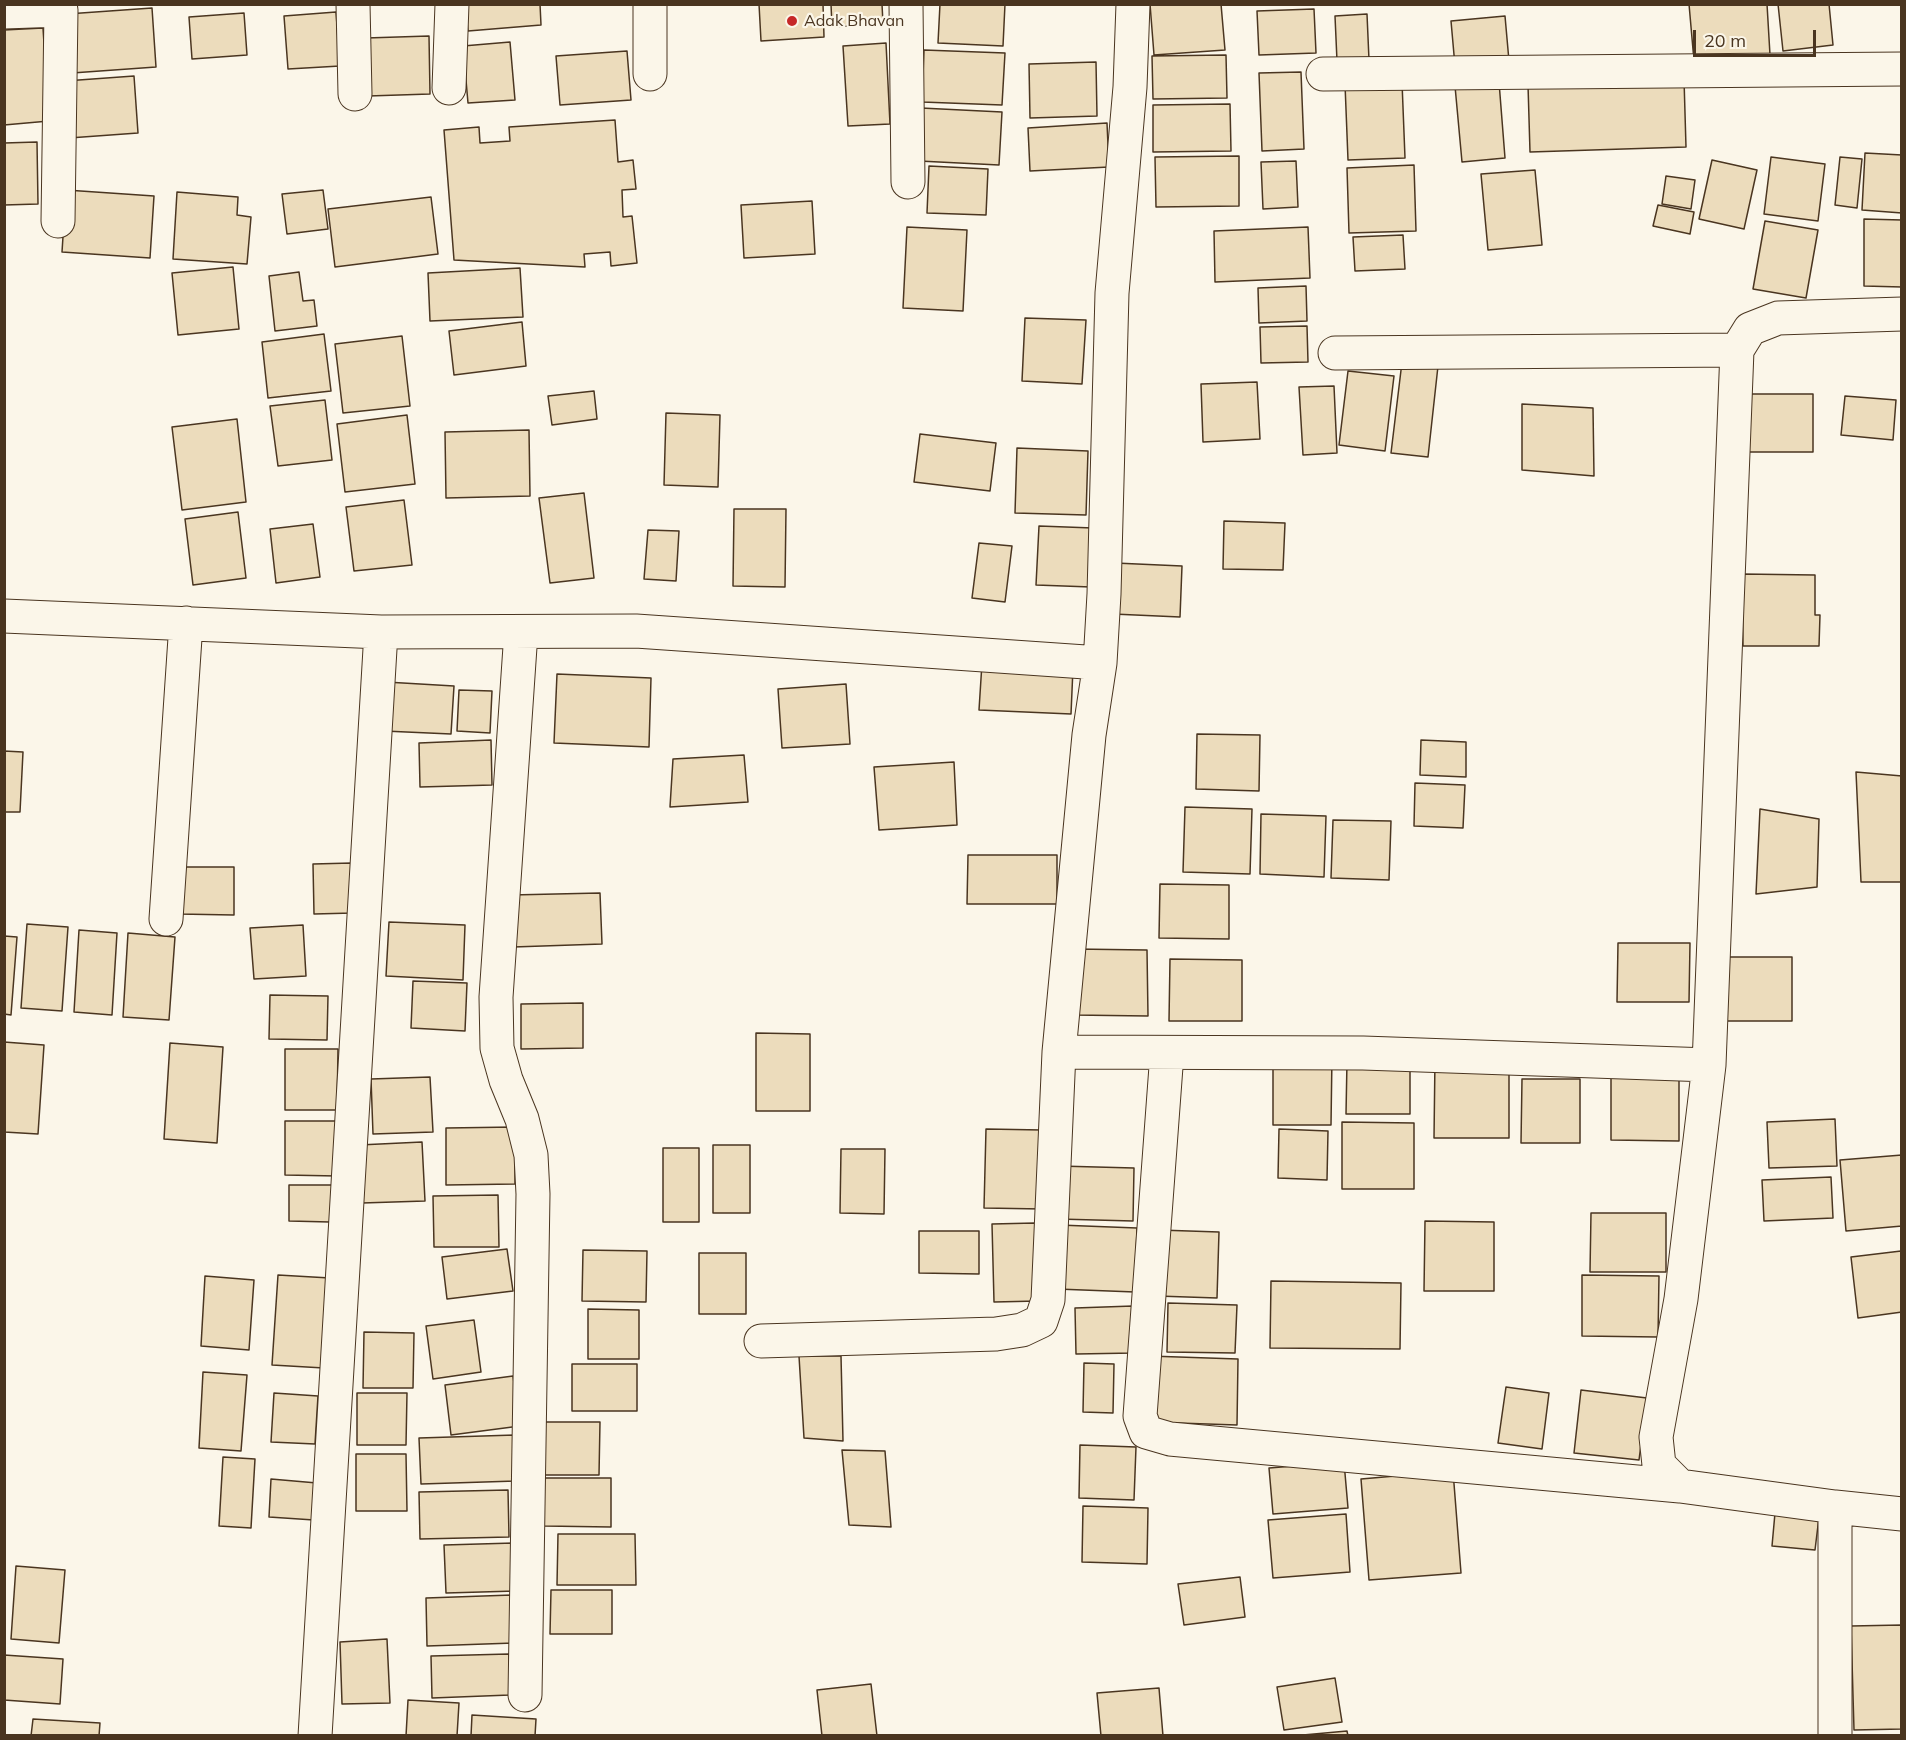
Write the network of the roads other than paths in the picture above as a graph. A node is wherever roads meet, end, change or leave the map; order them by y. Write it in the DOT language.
graph roads {
  1 [pos="353,4"];
  2 [pos="452,4"];
  3 [pos="650,4"];
  4 [pos="906,4"];
  5 [pos="1133,4"];
  6 [pos="4,12"];
  7 [pos="1902,69"];
  8 [pos="650,74"];
  9 [pos="1323,75"];
  10 [pos="449,88"];
  11 [pos="355,94"];
  12 [pos="908,182"];
  13 [pos="58,221"];
  14 [pos="1902,314"];
  15 [pos="1737,350"];
  16 [pos="1335,353"];
  17 [pos="4,616"];
  18 [pos="186,623"];
  19 [pos="381,632"];
  20 [pos="521,632"];
  21 [pos="1100,663"];
  22 [pos="166,919"];
  23 [pos="1059,1052"];
  24 [pos="1167,1053"];
  25 [pos="1709,1065"];
  26 [pos="761,1341"];
  27 [pos="1680,1486"];
  28 [pos="1835,1507"];
  29 [pos="1902,1514"];
  30 [pos="525,1695"];
  31 [pos="315,1736"];
  32 [pos="1835,1736"];
  1 -- 11 [label="street"];
  2 -- 10 [label="street"];
  3 -- 8 [label="street"];
  4 -- 12 [label="street"];
  5 -- 21 [label="street"];
  6 -- 13 [label="street"];
  7 -- 9 [label="street"];
  14 -- 15 [label="street"];
  15 -- 16 [label="street"];
  15 -- 25 [label="street"];
  17 -- 18 [label="street"];
  18 -- 19 [label="street"];
  18 -- 22 [label="street"];
  19 -- 20 [label="street"];
  19 -- 31 [label="street"];
  20 -- 21 [label="street"];
  20 -- 30 [label="street"];
  21 -- 23 [label="street"];
  23 -- 24 [label="street"];
  23 -- 26 [label="street"];
  24 -- 25 [label="street"];
  24 -- 27 [label="street"];
  25 -- 27 [label="street"];
  27 -- 28 [label="street"];
  28 -- 29 [label="street"];
  28 -- 32 [label="street"];
}
